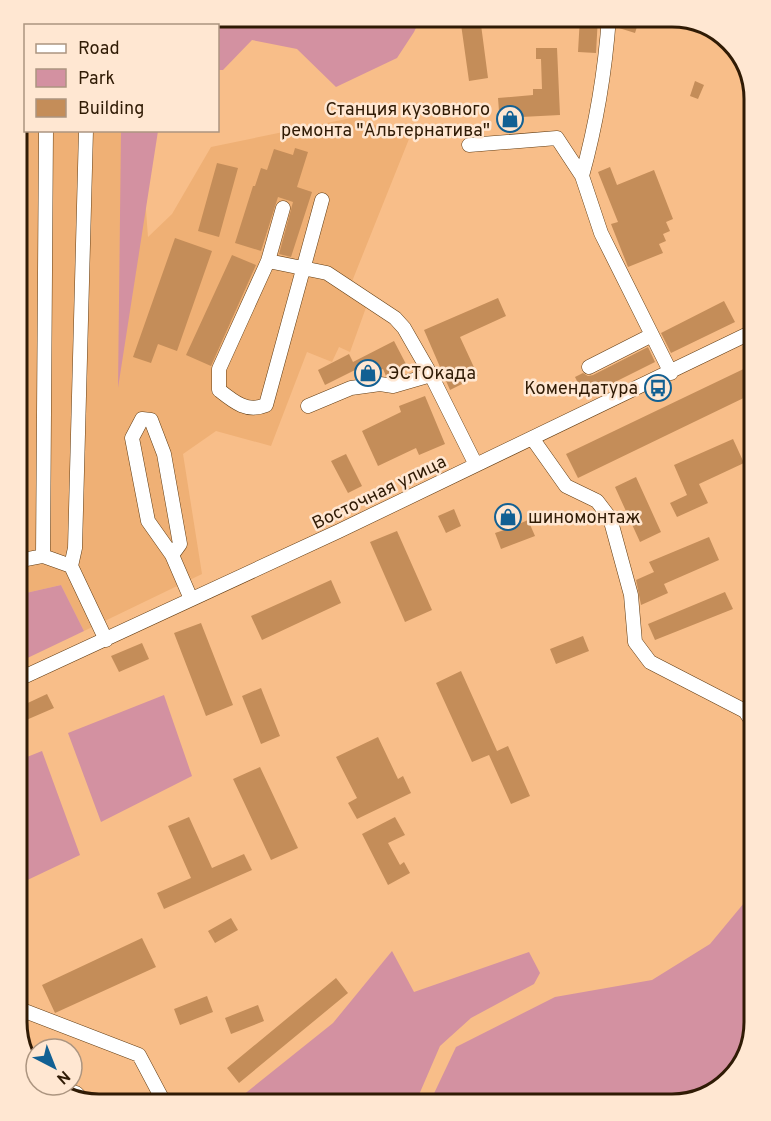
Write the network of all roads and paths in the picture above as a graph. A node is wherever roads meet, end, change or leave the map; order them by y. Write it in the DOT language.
graph roads {
  1 [pos="608,27"];
  2 [pos="45,132"];
  3 [pos="86,132"];
  4 [pos="469,145"];
  5 [pos="582,177"];
  6 [pos="322,200"];
  7 [pos="284,208"];
  8 [pos="268,261"];
  9 [pos="303,269"];
  10 [pos="652,335"];
  11 [pos="744,336"];
  12 [pos="589,367"];
  13 [pos="671,373"];
  14 [pos="431,375"];
  15 [pos="308,406"];
  16 [pos="532,438"];
  17 [pos="476,465"];
  18 [pos="172,555"];
  19 [pos="43,556"];
  20 [pos="27,559"];
  21 [pos="71,566"];
  22 [pos="191,599"];
  23 [pos="106,640"];
  24 [pos="27,676"];
  25 [pos="744,710"];
  26 [pos="27,1012"];
  27 [pos="160,1094"];
  1 -- 5 [label="street"];
  2 -- 19 [label="street"];
  3 -- 21 [label="street"];
  4 -- 5 [label="street"];
  5 -- 10 [label="street"];
  6 -- 9 [label="street"];
  7 -- 8 [label="street"];
  8 -- 9 [label="street"];
  8 -- 9 [label="street"];
  9 -- 14 [label="street"];
  10 -- 12 [label="street"];
  10 -- 13 [label="street"];
  11 -- 13 [label="street, Восточная улица"];
  13 -- 16 [label="street, Восточная улица"];
  14 -- 15 [label="street"];
  14 -- 17 [label="street"];
  16 -- 17 [label="street, Восточная улица"];
  16 -- 25 [label="street"];
  17 -- 22 [label="street, Восточная улица"];
  18 -- 18 [label="street"];
  18 -- 22 [label="street"];
  19 -- 20 [label="street"];
  19 -- 21 [label="street"];
  21 -- 23 [label="street"];
  22 -- 23 [label="street, Восточная улица"];
  23 -- 24 [label="street, Восточная улица"];
  26 -- 27 [label="street"];
}
